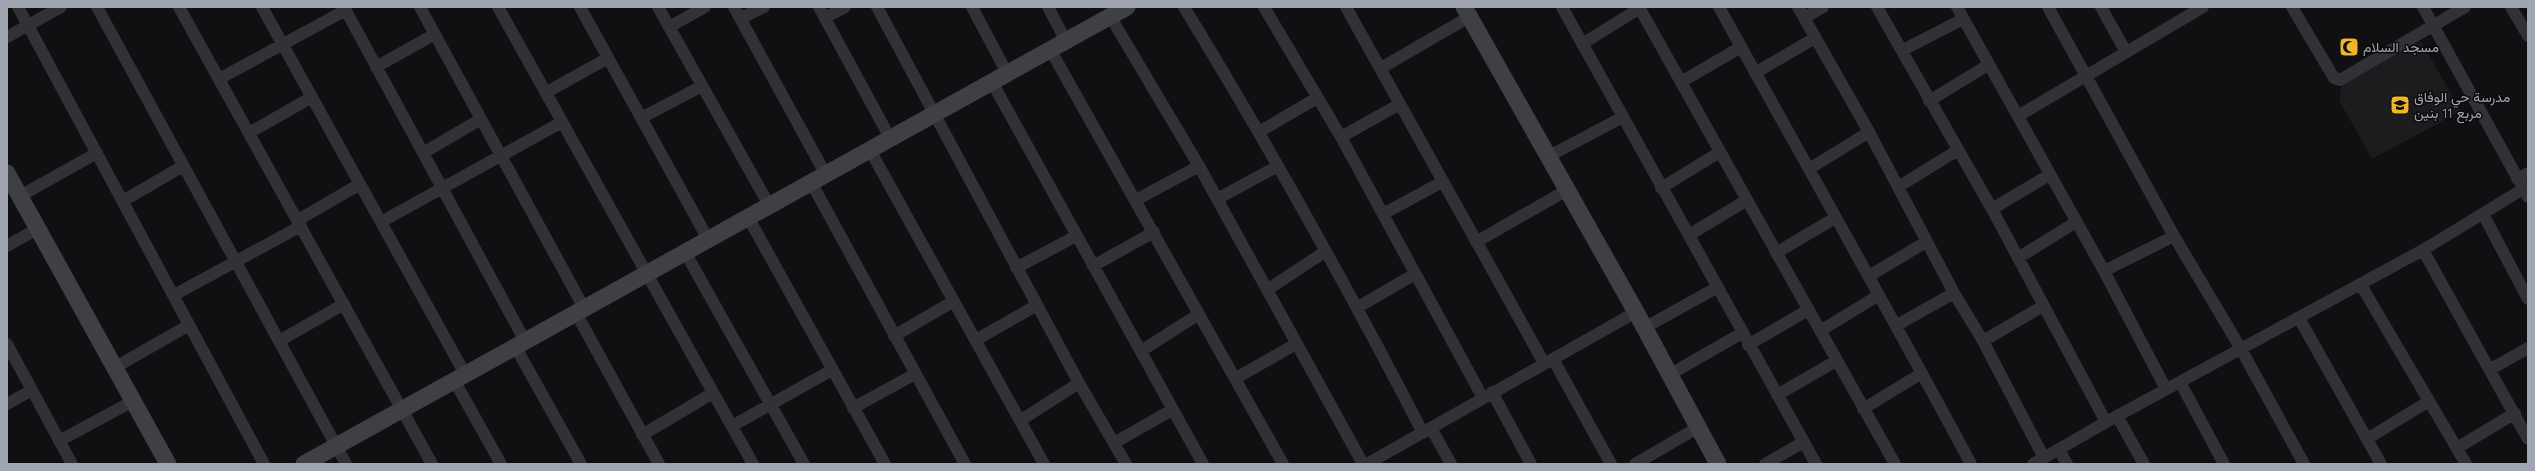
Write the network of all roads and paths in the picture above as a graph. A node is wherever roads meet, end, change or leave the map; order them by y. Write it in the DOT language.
graph roads {
  1 [pos="18,7"];
  2 [pos="61,7"];
  3 [pos="96,7"];
  4 [pos="179,7"];
  5 [pos="262,7"];
  6 [pos="420,7"];
  7 [pos="498,7"];
  8 [pos="580,7"];
  9 [pos="658,7"];
  10 [pos="705,7"];
  11 [pos="734,7"];
  12 [pos="764,7"];
  13 [pos="845,7"];
  14 [pos="877,7"];
  15 [pos="972,7"];
  16 [pos="1048,7"];
  17 [pos="1127,7"];
  18 [pos="1184,7"];
  19 [pos="1264,7"];
  20 [pos="1346,7"];
  21 [pos="1562,7"];
  22 [pos="1639,7"];
  23 [pos="1719,7"];
  24 [pos="1822,7"];
  25 [pos="1877,7"];
  26 [pos="1956,7"];
  27 [pos="2048,7"];
  28 [pos="2102,7"];
  29 [pos="2203,7"];
  30 [pos="2292,7"];
  31 [pos="2423,7"];
  32 [pos="2465,7"];
  33 [pos="2510,7"];
  34 [pos="345,9"];
  35 [pos="2185,11"];
  36 [pos="822,12"];
  37 [pos="1467,12"];
  38 [pos="1801,12"];
  39 [pos="1110,16"];
  40 [pos="741,18"];
  41 [pos="1963,19"];
  42 [pos="28,25"];
  43 [pos="2434,26"];
  44 [pos="669,27"];
  45 [pos="2527,33"];
  46 [pos="435,34"];
  47 [pos="7,37"];
  48 [pos="1815,38"];
  49 [pos="1066,41"];
  50 [pos="283,44"];
  51 [pos="1582,44"];
  52 [pos="1741,47"];
  53 [pos="1050,50"];
  54 [pos="1903,50"];
  55 [pos="2126,52"];
  56 [pos="608,58"];
  57 [pos="1988,65"];
  58 [pos="376,67"];
  59 [pos="1381,68"];
  60 [pos="1007,73"];
  61 [pos="1755,73"];
  62 [pos="2087,76"];
  63 [pos="219,79"];
  64 [pos="992,82"];
  65 [pos="1681,82"];
  66 [pos="702,86"];
  67 [pos="547,92"];
  68 [pos="312,98"];
  69 [pos="1317,98"];
  70 [pos="1929,101"];
  71 [pos="1400,104"];
  72 [pos="934,114"];
  73 [pos="2018,116"];
  74 [pos="1623,117"];
  75 [pos="641,118"];
  76 [pos="481,119"];
  77 [pos="562,122"];
  78 [pos="1259,132"];
  79 [pos="1869,132"];
  80 [pos="249,133"];
  81 [pos="890,138"];
  82 [pos="1341,138"];
  83 [pos="870,150"];
  84 [pos="1958,150"];
  85 [pos="1720,152"];
  86 [pos="97,153"];
  87 [pos="423,153"];
  88 [pos="501,155"];
  89 [pos="1549,156"];
  90 [pos="183,166"];
  91 [pos="1199,166"];
  92 [pos="1278,166"];
  93 [pos="1809,169"];
  94 [pos="7,173"];
  95 [pos="2528,173"];
  96 [pos="2050,175"];
  97 [pos="819,178"];
  98 [pos="2517,179"];
  99 [pos="1442,182"];
  100 [pos="360,184"];
  101 [pos="441,187"];
  102 [pos="1898,187"];
  103 [pos="1661,188"];
  104 [pos="1567,190"];
  105 [pos="2526,193"];
  106 [pos="20,196"];
  107 [pos="1217,199"];
  108 [pos="1136,200"];
  109 [pos="1748,200"];
  110 [pos="123,201"];
  111 [pos="769,205"];
  112 [pos="1992,209"];
  113 [pos="1384,214"];
  114 [pos="2483,214"];
  115 [pos="748,217"];
  116 [pos="1835,218"];
  117 [pos="381,222"];
  118 [pos="2076,222"];
  119 [pos="299,223"];
  120 [pos="38,229"];
  121 [pos="1154,232"];
  122 [pos="1689,235"];
  123 [pos="1076,236"];
  124 [pos="2174,236"];
  125 [pos="708,239"];
  126 [pos="1476,242"];
  127 [pos="1926,242"];
  128 [pos="7,246"];
  129 [pos="2423,250"];
  130 [pos="1326,251"];
  131 [pos="685,252"];
  132 [pos="1776,253"];
  133 [pos="2018,258"];
  134 [pos="235,263"];
  135 [pos="1093,266"];
  136 [pos="1016,268"];
  137 [pos="2104,271"];
  138 [pos="646,274"];
  139 [pos="1415,274"];
  140 [pos="1869,276"];
  141 [pos="2361,285"];
  142 [pos="1718,287"];
  143 [pos="1267,290"];
  144 [pos="1954,293"];
  145 [pos="174,295"];
  146 [pos="1879,295"];
  147 [pos="2528,298"];
  148 [pos="954,301"];
  149 [pos="344,304"];
  150 [pos="1037,305"];
  151 [pos="2043,306"];
  152 [pos="1358,307"];
  153 [pos="580,310"];
  154 [pos="1808,310"];
  155 [pos="1636,312"];
  156 [pos="1199,314"];
  157 [pos="2299,318"];
  158 [pos="189,325"];
  159 [pos="1897,325"];
  160 [pos="1644,328"];
  161 [pos="1820,331"];
  162 [pos="1742,334"];
  163 [pos="894,336"];
  164 [pos="976,340"];
  165 [pos="1983,341"];
  166 [pos="279,342"];
  167 [pos="7,344"];
  168 [pos="520,344"];
  169 [pos="1296,344"];
  170 [pos="1748,345"];
  171 [pos="2528,348"];
  172 [pos="2241,349"];
  173 [pos="1141,351"];
  174 [pos="1548,361"];
  175 [pos="1836,361"];
  176 [pos="114,368"];
  177 [pos="2491,369"];
  178 [pos="832,370"];
  179 [pos="1922,373"];
  180 [pos="915,374"];
  181 [pos="1669,375"];
  182 [pos="460,377"];
  183 [pos="1236,378"];
  184 [pos="2180,382"];
  185 [pos="1079,383"];
  186 [pos="2166,389"];
  187 [pos="32,390"];
  188 [pos="713,393"];
  189 [pos="1487,395"];
  190 [pos="1777,395"];
  191 [pos="133,401"];
  192 [pos="2429,401"];
  193 [pos="7,404"];
  194 [pos="770,404"];
  195 [pos="853,408"];
  196 [pos="403,409"];
  197 [pos="1863,409"];
  198 [pos="1172,410"];
  199 [pos="2515,414"];
  200 [pos="2117,416"];
  201 [pos="1021,420"];
  202 [pos="2106,422"];
  203 [pos="732,426"];
  204 [pos="1697,428"];
  205 [pos="1427,430"];
  206 [pos="642,435"];
  207 [pos="2367,439"];
  208 [pos="2528,439"];
  209 [pos="59,441"];
  210 [pos="1804,442"];
  211 [pos="1114,443"];
  212 [pos="336,446"];
  213 [pos="2457,448"];
  214 [pos="2059,450"];
  215 [pos="2044,458"];
  216 [pos="1369,463"];
  217 [pos="72,464"];
  218 [pos="168,464"];
  219 [pos="264,464"];
  220 [pos="304,464"];
  221 [pos="346,464"];
  222 [pos="432,464"];
  223 [pos="501,464"];
  224 [pos="581,464"];
  225 [pos="659,464"];
  226 [pos="753,464"];
  227 [pos="804,464"];
  228 [pos="885,464"];
  229 [pos="965,464"];
  230 [pos="1044,464"];
  231 [pos="1126,464"];
  232 [pos="1203,464"];
  233 [pos="1282,464"];
  234 [pos="1451,464"];
  235 [pos="1531,464"];
  236 [pos="1611,464"];
  237 [pos="1635,464"];
  238 [pos="1718,464"];
  239 [pos="1765,464"];
  240 [pos="1816,464"];
  241 [pos="1895,464"];
  242 [pos="1971,464"];
  243 [pos="2033,464"];
  244 [pos="2067,464"];
  245 [pos="2144,464"];
  246 [pos="2224,464"];
  247 [pos="2304,464"];
  248 [pos="2381,464"];
  249 [pos="2466,464"];
  1 -- 42 [label="street"];
  2 -- 42 [label="street"];
  3 -- 90 [label="street"];
  4 -- 63 [label="street"];
  5 -- 50 [label="street"];
  6 -- 46 [label="street"];
  7 -- 67 [label="street"];
  8 -- 56 [label="street"];
  9 -- 44 [label="street"];
  10 -- 44 [label="street"];
  11 -- 40 [label="street"];
  12 -- 40 [label="street"];
  13 -- 36 [label="street"];
  14 -- 72 [label="street"];
  15 -- 60 [label="street"];
  16 -- 49 [label="street"];
  17 -- 39 [label="street"];
  18 -- 78 [label="street"];
  19 -- 69 [label="street"];
  20 -- 59 [label="street"];
  21 -- 51 [label="street"];
  22 -- 51 [label="street"];
  22 -- 65 [label="street"];
  23 -- 52 [label="street"];
  24 -- 38 [label="street"];
  25 -- 54 [label="street"];
  26 -- 41 [label="street"];
  27 -- 62 [label="street"];
  28 -- 55 [label="street"];
  29 -- 35 [label="street"];
  30 -- 43 [label="street"];
  31 -- 43 [label="street"];
  32 -- 43 [label="street"];
  33 -- 45 [label="street"];
  34 -- 50 [label="street"];
  34 -- 58 [label="street"];
  35 -- 55 [label="street"];
  36 -- 81 [label="street"];
  37 -- 59 [label="street"];
  37 -- 89 [label="street"];
  38 -- 48 [label="street"];
  39 -- 49 [label="street"];
  39 -- 91 [label="street"];
  40 -- 97 [label="street"];
  41 -- 54 [label="street"];
  41 -- 57 [label="street"];
  42 -- 47 [label="street"];
  42 -- 86 [label="street"];
  43 -- 98 [label="street"];
  44 -- 66 [label="street"];
  46 -- 58 [label="street"];
  46 -- 76 [label="street"];
  48 -- 61 [label="street"];
  48 -- 79 [label="street"];
  49 -- 53 [label="street"];
  50 -- 63 [label="street"];
  50 -- 68 [label="street"];
  51 -- 74 [label="street"];
  52 -- 61 [label="street"];
  52 -- 65 [label="street"];
  53 -- 60 [label="street"];
  53 -- 108 [label="street"];
  54 -- 70 [label="street"];
  55 -- 62 [label="street"];
  56 -- 67 [label="street"];
  56 -- 75 [label="street"];
  57 -- 70 [label="street"];
  57 -- 73 [label="street"];
  58 -- 87 [label="street"];
  59 -- 71 [label="street"];
  60 -- 64 [label="street"];
  61 -- 93 [label="street"];
  62 -- 73 [label="street"];
  62 -- 124 [label="street"];
  63 -- 80 [label="street"];
  64 -- 72 [label="street"];
  64 -- 123 [label="street"];
  65 -- 85 [label="street"];
  66 -- 75 [label="street"];
  66 -- 111 [label="street"];
  67 -- 77 [label="street"];
  68 -- 80 [label="street"];
  68 -- 100 [label="street"];
  69 -- 78 [label="street"];
  69 -- 82 [label="street"];
  70 -- 84 [label="street"];
  71 -- 82 [label="street"];
  71 -- 99 [label="street"];
  72 -- 81 [label="street"];
  72 -- 136 [label="street"];
  73 -- 96 [label="street"];
  74 -- 89 [label="street"];
  74 -- 103 [label="street"];
  75 -- 125 [label="street"];
  76 -- 87 [label="street"];
  76 -- 88 [label="street"];
  77 -- 88 [label="street"];
  77 -- 138 [label="street"];
  78 -- 92 [label="street"];
  79 -- 93 [label="street"];
  79 -- 102 [label="street"];
  80 -- 119 [label="street"];
  81 -- 83 [label="street"];
  82 -- 113 [label="street"];
  83 -- 97 [label="street"];
  83 -- 148 [label="street"];
  84 -- 102 [label="street"];
  84 -- 112 [label="street"];
  85 -- 103 [label="street"];
  85 -- 109 [label="street"];
  86 -- 106 [label="street"];
  86 -- 110 [label="street"];
  87 -- 101 [label="street"];
  88 -- 101 [label="street"];
  88 -- 153 [label="street"];
  89 -- 104 [label="street"];
  90 -- 110 [label="street"];
  90 -- 134 [label="street"];
  91 -- 107 [label="street"];
  91 -- 108 [label="street"];
  92 -- 107 [label="street"];
  92 -- 130 [label="street"];
  93 -- 116 [label="street"];
  94 -- 106 [label="street"];
  95 -- 98 [label="street"];
  96 -- 112 [label="street"];
  96 -- 118 [label="street"];
  97 -- 111 [label="street"];
  97 -- 163 [label="street"];
  98 -- 105 [label="street"];
  99 -- 113 [label="street"];
  99 -- 126 [label="street"];
  100 -- 117 [label="street"];
  100 -- 119 [label="street"];
  101 -- 117 [label="street"];
  101 -- 168 [label="street"];
  102 -- 127 [label="street"];
  103 -- 122 [label="street"];
  104 -- 126 [label="street"];
  104 -- 155 [label="street"];
  105 -- 114 [label="street"];
  106 -- 120 [label="street"];
  107 -- 143 [label="street"];
  108 -- 121 [label="street"];
  109 -- 122 [label="street"];
  109 -- 132 [label="street"];
  110 -- 145 [label="street"];
  111 -- 115 [label="street"];
  112 -- 133 [label="street"];
  113 -- 139 [label="street"];
  114 -- 129 [label="street"];
  114 -- 147 [label="street"];
  115 -- 125 [label="street"];
  115 -- 178 [label="street"];
  116 -- 132 [label="street"];
  116 -- 140 [label="street"];
  117 -- 182 [label="street"];
  118 -- 133 [label="street"];
  118 -- 137 [label="street"];
  119 -- 134 [label="street"];
  119 -- 149 [label="street"];
  120 -- 128 [label="street"];
  120 -- 176 [label="street"];
  121 -- 135 [label="street"];
  121 -- 156 [label="street"];
  122 -- 142 [label="street"];
  123 -- 135 [label="street"];
  123 -- 136 [label="street"];
  124 -- 137 [label="street"];
  124 -- 172 [label="street"];
  125 -- 131 [label="street"];
  126 -- 174 [label="street"];
  127 -- 140 [label="street"];
  127 -- 144 [label="street"];
  129 -- 141 [label="street"];
  129 -- 177 [label="street"];
  130 -- 143 [label="street"];
  130 -- 152 [label="street"];
  131 -- 138 [label="street"];
  131 -- 194 [label="street"];
  132 -- 154 [label="street"];
  133 -- 151 [label="street"];
  134 -- 145 [label="street"];
  134 -- 166 [label="street"];
  135 -- 173 [label="street"];
  136 -- 150 [label="street"];
  137 -- 186 [label="street"];
  138 -- 153 [label="street"];
  138 -- 188 [label="street"];
  139 -- 152 [label="street"];
  139 -- 189 [label="street"];
  140 -- 146 [label="street"];
  141 -- 157 [label="street"];
  141 -- 192 [label="street"];
  142 -- 160 [label="street"];
  142 -- 162 [label="street"];
  143 -- 169 [label="street"];
  144 -- 159 [label="street"];
  144 -- 165 [label="street"];
  145 -- 158 [label="street"];
  146 -- 159 [label="street"];
  146 -- 161 [label="street"];
  148 -- 163 [label="street"];
  148 -- 164 [label="street"];
  149 -- 166 [label="street"];
  149 -- 196 [label="street"];
  150 -- 164 [label="street"];
  150 -- 185 [label="street"];
  151 -- 165 [label="street"];
  151 -- 202 [label="street"];
  152 -- 205 [label="street"];
  153 -- 168 [label="street"];
  153 -- 206 [label="street"];
  154 -- 161 [label="street"];
  154 -- 170 [label="street"];
  155 -- 160 [label="street"];
  155 -- 174 [label="street"];
  156 -- 173 [label="street"];
  156 -- 183 [label="street"];
  157 -- 172 [label="street"];
  157 -- 207 [label="street"];
  158 -- 176 [label="street"];
  158 -- 219 [label="street"];
  159 -- 179 [label="street"];
  160 -- 181 [label="street"];
  161 -- 175 [label="street"];
  162 -- 170 [label="street"];
  162 -- 181 [label="street"];
  163 -- 180 [label="street"];
  164 -- 201 [label="street"];
  165 -- 215 [label="street"];
  166 -- 212 [label="street"];
  167 -- 187 [label="street"];
  168 -- 182 [label="street"];
  168 -- 224 [label="street"];
  169 -- 183 [label="street"];
  169 -- 216 [label="street"];
  170 -- 190 [label="street"];
  171 -- 177 [label="street"];
  172 -- 184 [label="street"];
  172 -- 247 [label="street"];
  173 -- 198 [label="street"];
  174 -- 189 [label="street"];
  174 -- 236 [label="street"];
  175 -- 190 [label="street"];
  175 -- 197 [label="street"];
  176 -- 191 [label="street"];
  177 -- 199 [label="street"];
  178 -- 194 [label="street"];
  178 -- 195 [label="street"];
  179 -- 197 [label="street"];
  179 -- 242 [label="street"];
  180 -- 195 [label="street"];
  180 -- 229 [label="street"];
  181 -- 204 [label="street"];
  182 -- 196 [label="street"];
  182 -- 223 [label="street"];
  183 -- 233 [label="street"];
  184 -- 186 [label="street"];
  184 -- 246 [label="street"];
  185 -- 201 [label="street"];
  185 -- 211 [label="street"];
  186 -- 200 [label="street"];
  187 -- 193 [label="street"];
  187 -- 209 [label="street"];
  188 -- 203 [label="street"];
  188 -- 206 [label="street"];
  189 -- 205 [label="street"];
  189 -- 235 [label="street"];
  190 -- 210 [label="street"];
  191 -- 209 [label="street"];
  191 -- 218 [label="street"];
  192 -- 207 [label="street"];
  192 -- 213 [label="street"];
  194 -- 203 [label="street"];
  194 -- 227 [label="street"];
  195 -- 228 [label="street"];
  196 -- 212 [label="street"];
  196 -- 222 [label="street"];
  197 -- 241 [label="street"];
  198 -- 211 [label="street"];
  198 -- 232 [label="street"];
  199 -- 208 [label="street"];
  199 -- 213 [label="street"];
  200 -- 202 [label="street"];
  200 -- 245 [label="street"];
  201 -- 230 [label="street"];
  202 -- 214 [label="street"];
  203 -- 226 [label="street"];
  204 -- 237 [label="street"];
  204 -- 238 [label="street"];
  205 -- 216 [label="street"];
  205 -- 234 [label="street"];
  206 -- 225 [label="street"];
  207 -- 248 [label="street"];
  209 -- 217 [label="street"];
  210 -- 239 [label="street"];
  210 -- 240 [label="street"];
  211 -- 231 [label="street"];
  212 -- 220 [label="street"];
  212 -- 221 [label="street"];
  213 -- 249 [label="street"];
  214 -- 215 [label="street"];
  214 -- 244 [label="street"];
  215 -- 243 [label="street"];
}
